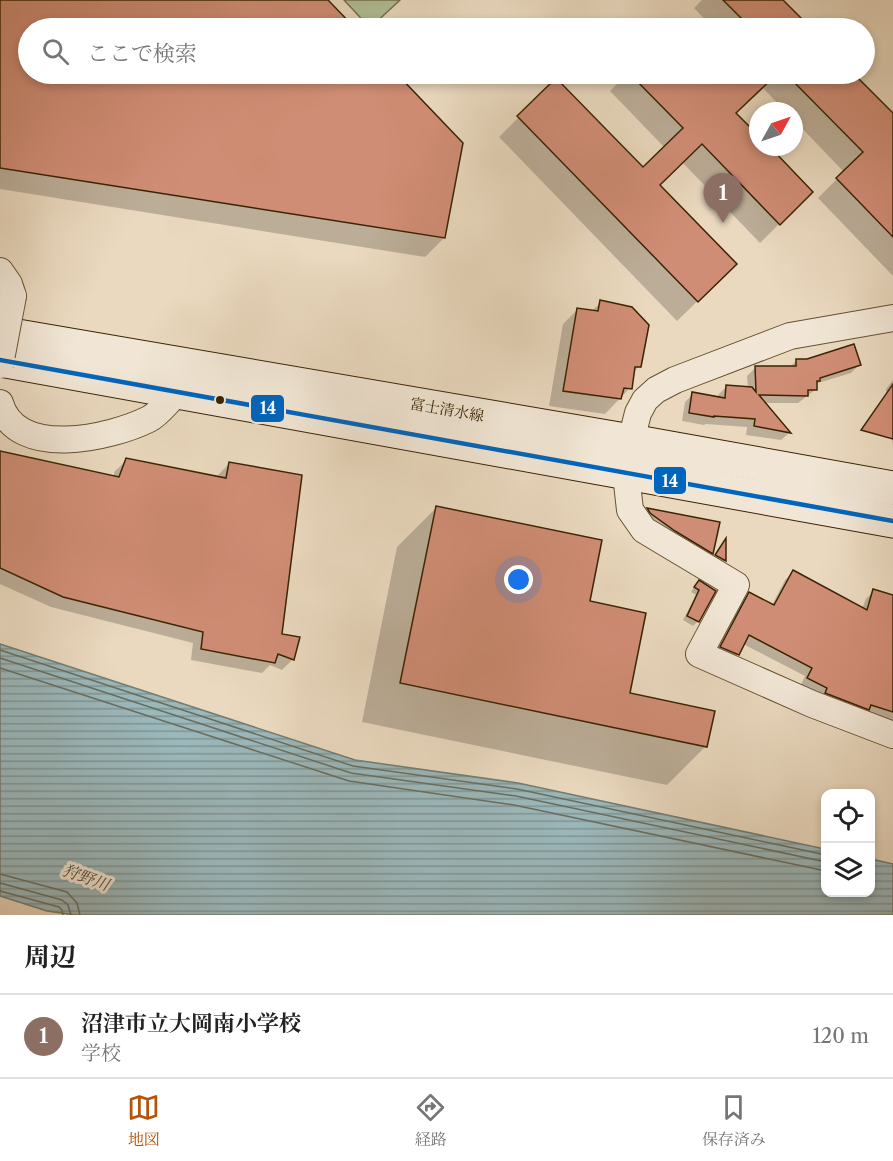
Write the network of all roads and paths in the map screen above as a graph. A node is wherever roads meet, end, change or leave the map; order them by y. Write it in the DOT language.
graph roads {
  1 [pos="0,271"];
  2 [pos="893,318"];
  3 [pos="0,333"];
  4 [pos="0,360"];
  5 [pos="0,365"];
  6 [pos="177,393"];
  7 [pos="0,403"];
  8 [pos="631,441"];
  9 [pos="626,474"];
  10 [pos="893,488"];
  11 [pos="893,521"];
  12 [pos="893,735"];
  1 -- 5 [label="street, bridge"];
  2 -- 8 [label="street"];
  3 -- 8 [label="main road, 富士清水線"];
  4 -- 6 [label="main road, 富士清水線"];
  6 -- 7 [label="street"];
  6 -- 9 [label="main road, 富士清水線"];
  8 -- 9 [label="street"];
  8 -- 10 [label="main road, 富士清水線"];
  9 -- 11 [label="main road, 富士清水線"];
  9 -- 12 [label="street"];
}
